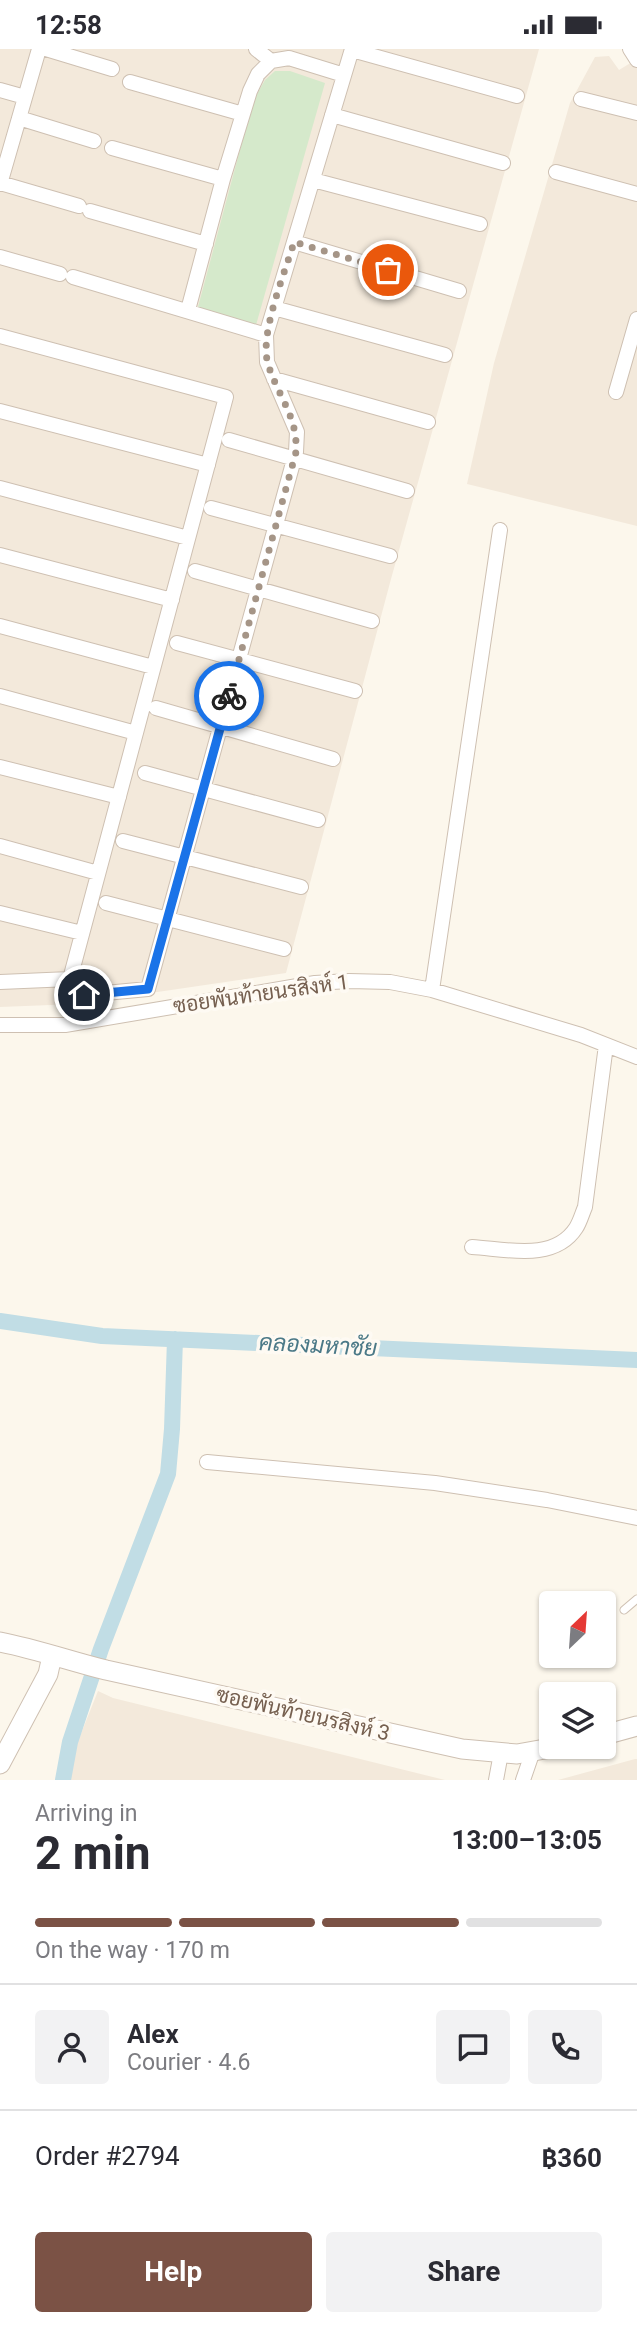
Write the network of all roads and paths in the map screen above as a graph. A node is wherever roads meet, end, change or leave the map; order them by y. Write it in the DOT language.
graph roads {
  1 [pos="39,49"];
  2 [pos="46,49"];
  3 [pos="256,49"];
  4 [pos="408,49"];
  5 [pos="630,49"];
  6 [pos="352,50"];
  7 [pos="290,53"];
  8 [pos="637,60"];
  9 [pos="271,61"];
  10 [pos="404,64"];
  11 [pos="112,69"];
  12 [pos="344,75"];
  13 [pos="130,82"];
  14 [pos="0,90"];
  15 [pos="517,96"];
  16 [pos="25,97"];
  17 [pos="581,99"];
  18 [pos="637,113"];
  19 [pos="243,114"];
  20 [pos="332,115"];
  21 [pos="19,118"];
  22 [pos="94,141"];
  23 [pos="112,148"];
  24 [pos="503,163"];
  25 [pos="3,165"];
  26 [pos="556,172"];
  27 [pos="223,180"];
  28 [pos="313,180"];
  29 [pos="0,183"];
  30 [pos="637,194"];
  31 [pos="480,224"];
  32 [pos="294,242"];
  33 [pos="206,244"];
  34 [pos="0,257"];
  35 [pos="458,291"];
  36 [pos="274,308"];
  37 [pos="188,310"];
  38 [pos="637,319"];
  39 [pos="266,335"];
  40 [pos="0,336"];
  41 [pos="445,355"];
  42 [pos="274,379"];
  43 [pos="616,392"];
  44 [pos="0,411"];
  45 [pos="428,422"];
  46 [pos="229,440"];
  47 [pos="294,459"];
  48 [pos="208,465"];
  49 [pos="0,488"];
  50 [pos="407,491"];
  51 [pos="211,508"];
  52 [pos="275,526"];
  53 [pos="500,530"];
  54 [pos="188,538"];
  55 [pos="0,555"];
  56 [pos="390,556"];
  57 [pos="195,571"];
  58 [pos="258,589"];
  59 [pos="172,600"];
  60 [pos="372,621"];
  61 [pos="0,626"];
  62 [pos="177,643"];
  63 [pos="239,660"];
  64 [pos="153,667"];
  65 [pos="355,691"];
  66 [pos="0,696"];
  67 [pos="156,708"];
  68 [pos="220,727"];
  69 [pos="136,733"];
  70 [pos="333,759"];
  71 [pos="0,767"];
  72 [pos="145,773"];
  73 [pos="203,789"];
  74 [pos="119,797"];
  75 [pos="318,820"];
  76 [pos="123,841"];
  77 [pos="0,846"];
  78 [pos="184,857"];
  79 [pos="98,873"];
  80 [pos="301,887"];
  81 [pos="106,903"];
  82 [pos="0,913"];
  83 [pos="167,919"];
  84 [pos="82,933"];
  85 [pos="284,949"];
  86 [pos="0,982"];
  87 [pos="432,990"];
  88 [pos="84,995"];
  89 [pos="0,1025"];
  90 [pos="606,1045"];
  91 [pos="637,1057"];
  92 [pos="472,1247"];
  93 [pos="207,1462"];
  94 [pos="637,1518"];
  95 [pos="637,1599"];
  96 [pos="624,1610"];
  97 [pos="0,1642"];
  98 [pos="52,1656"];
  99 [pos="637,1727"];
  100 [pos="616,1732"];
  101 [pos="539,1750"];
  102 [pos="533,1751"];
  103 [pos="501,1753"];
  104 [pos="0,1764"];
  105 [pos="496,1780"];
  106 [pos="523,1780"];
  1 -- 16 [label="street"];
  2 -- 11 [label="street"];
  3 -- 9 [label="street"];
  4 -- 10 [label="street"];
  5 -- 8 [label="street"];
  6 -- 10 [label="street"];
  6 -- 12 [label="street"];
  7 -- 9 [label="street"];
  7 -- 12 [label="street"];
  9 -- 19 [label="street"];
  10 -- 15 [label="street"];
  12 -- 20 [label="street"];
  13 -- 19 [label="street"];
  14 -- 16 [label="street"];
  16 -- 21 [label="street"];
  17 -- 18 [label="street"];
  19 -- 27 [label="street"];
  20 -- 24 [label="street"];
  20 -- 28 [label="street"];
  21 -- 22 [label="street"];
  21 -- 25 [label="street"];
  23 -- 27 [label="street"];
  25 -- 29 [label="street"];
  26 -- 30 [label="street"];
  27 -- 33 [label="street"];
  28 -- 31 [label="street"];
  28 -- 32 [label="street"];
  29 -- 33 [label="street"];
  32 -- 35 [label="street"];
  32 -- 36 [label="street"];
  33 -- 37 [label="street"];
  34 -- 37 [label="street"];
  36 -- 39 [label="street"];
  36 -- 41 [label="street"];
  37 -- 39 [label="street"];
  38 -- 43 [label="street"];
  39 -- 42 [label="street"];
  40 -- 48 [label="street"];
  42 -- 45 [label="street"];
  42 -- 47 [label="street"];
  44 -- 48 [label="street"];
  46 -- 47 [label="street"];
  47 -- 50 [label="street"];
  47 -- 52 [label="street"];
  48 -- 54 [label="street"];
  49 -- 54 [label="street"];
  51 -- 52 [label="street"];
  52 -- 56 [label="street"];
  52 -- 58 [label="street"];
  53 -- 87 [label="street"];
  54 -- 59 [label="street"];
  55 -- 59 [label="street"];
  57 -- 58 [label="street"];
  58 -- 60 [label="street"];
  58 -- 63 [label="street"];
  59 -- 64 [label="street"];
  61 -- 64 [label="street"];
  62 -- 63 [label="street"];
  63 -- 65 [label="street"];
  63 -- 68 [label="street"];
  64 -- 69 [label="street"];
  66 -- 69 [label="street"];
  67 -- 68 [label="street"];
  68 -- 70 [label="street"];
  68 -- 73 [label="street"];
  69 -- 74 [label="street"];
  71 -- 74 [label="street"];
  72 -- 73 [label="street"];
  73 -- 75 [label="street"];
  73 -- 78 [label="street"];
  74 -- 79 [label="street"];
  76 -- 78 [label="street"];
  77 -- 79 [label="street"];
  78 -- 80 [label="street"];
  78 -- 83 [label="street"];
  79 -- 84 [label="street"];
  81 -- 83 [label="street"];
  82 -- 84 [label="street"];
  83 -- 85 [label="street"];
  83 -- 88 [label="street"];
  84 -- 86 [label="street"];
  87 -- 89 [label="street, ซอยพันท้ายนรสิงห์ 1"];
  87 -- 90 [label="street, ซอยพันท้ายนรสิงห์ 1"];
  90 -- 91 [label="street, ซอยพันท้ายนรสิงห์ 1"];
  90 -- 92 [label="street"];
  93 -- 94 [label="street"];
  95 -- 96 [label="lane"];
  97 -- 98 [label="street, ซอยพันท้ายนรสิงห์ 3"];
  98 -- 103 [label="street, ซอยพันท้ายนรสิงห์ 3"];
  98 -- 104 [label="street"];
  99 -- 100 [label="street"];
  101 -- 102 [label="street, ซอยพันท้ายนรสิงห์ 3"];
  102 -- 103 [label="street, ซอยพันท้ายนรสิงห์ 3"];
  102 -- 106 [label="street"];
  103 -- 105 [label="street"];
}
